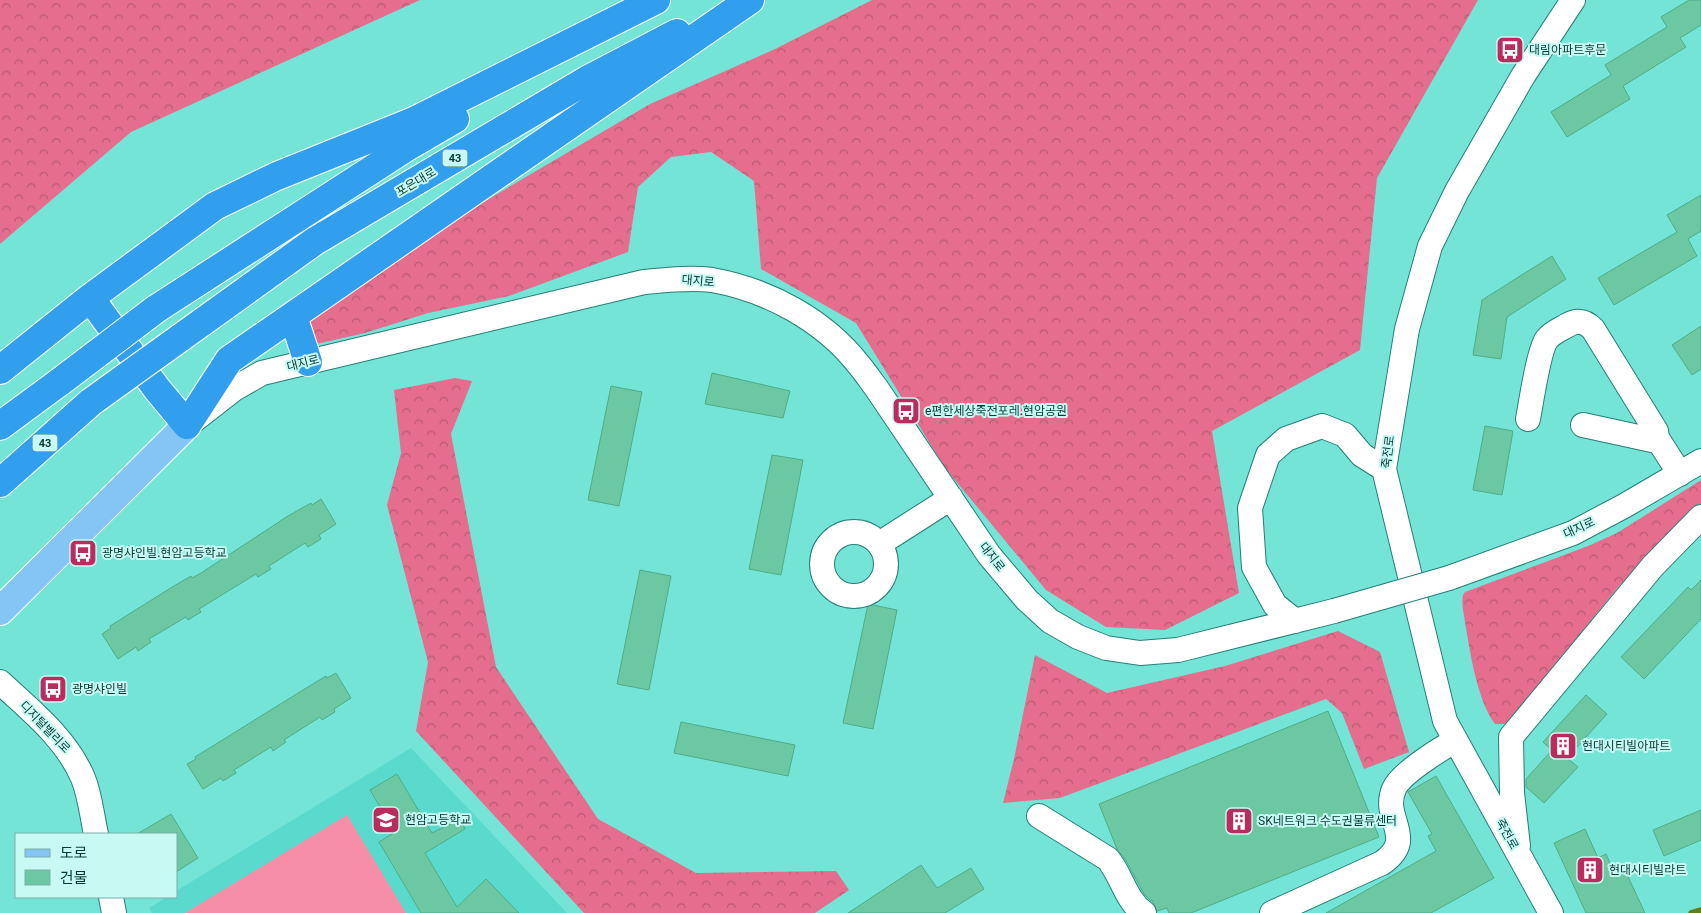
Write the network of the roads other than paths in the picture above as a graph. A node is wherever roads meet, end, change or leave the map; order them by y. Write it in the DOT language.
graph roads {
  1 [pos="656,0"];
  2 [pos="662,0"];
  3 [pos="742,0"];
  4 [pos="750,0"];
  5 [pos="1573,0"];
  6 [pos="90,298"];
  7 [pos="293,316"];
  8 [pos="308,362"];
  9 [pos="0,370"];
  10 [pos="1528,418"];
  11 [pos="187,425"];
  12 [pos="1583,425"];
  13 [pos="0,426"];
  14 [pos="1657,438"];
  15 [pos="1701,461"];
  16 [pos="1384,469"];
  17 [pos="1680,474"];
  18 [pos="0,483"];
  19 [pos="951,498"];
  20 [pos="1701,517"];
  21 [pos="879,544"];
  22 [pos="0,611"];
  23 [pos="1295,621"];
  24 [pos="0,682"];
  25 [pos="1455,741"];
  26 [pos="1039,816"];
  27 [pos="96,833"];
  28 [pos="1518,855"];
  29 [pos="110,898"];
  30 [pos="114,913"];
  31 [pos="1144,913"];
  32 [pos="1272,913"];
  33 [pos="1551,913"];
  1 -- 6 [label="highway"];
  2 -- 13 [label="highway, bridge"];
  3 -- 18 [label="highway, 포은대로 / 43, bridge"];
  4 -- 7 [label="highway"];
  5 -- 16 [label="street, 죽전로"];
  6 -- 9 [label="highway"];
  6 -- 11 [label="highway"];
  7 -- 8 [label="highway"];
  7 -- 11 [label="highway"];
  8 -- 11 [label="street, 대지로"];
  8 -- 19 [label="street, 대지로"];
  10 -- 14 [label="street"];
  11 -- 22 [label="main road, 대지로"];
  12 -- 14 [label="street"];
  14 -- 17 [label="street"];
  15 -- 17 [label="street, 대지로"];
  16 -- 23 [label="street"];
  16 -- 25 [label="street, 죽전로"];
  17 -- 23 [label="street, 대지로, bridge"];
  19 -- 21 [label="street"];
  19 -- 23 [label="street, 대지로"];
  20 -- 28 [label="street"];
  21 -- 21 [label="street"];
  24 -- 27 [label="street, 디지털벨리로"];
  25 -- 28 [label="street, 죽전로"];
  25 -- 32 [label="street"];
  26 -- 31 [label="street"];
  28 -- 33 [label="street, 죽전로"];
  29 -- 30 [label="street"];
}
